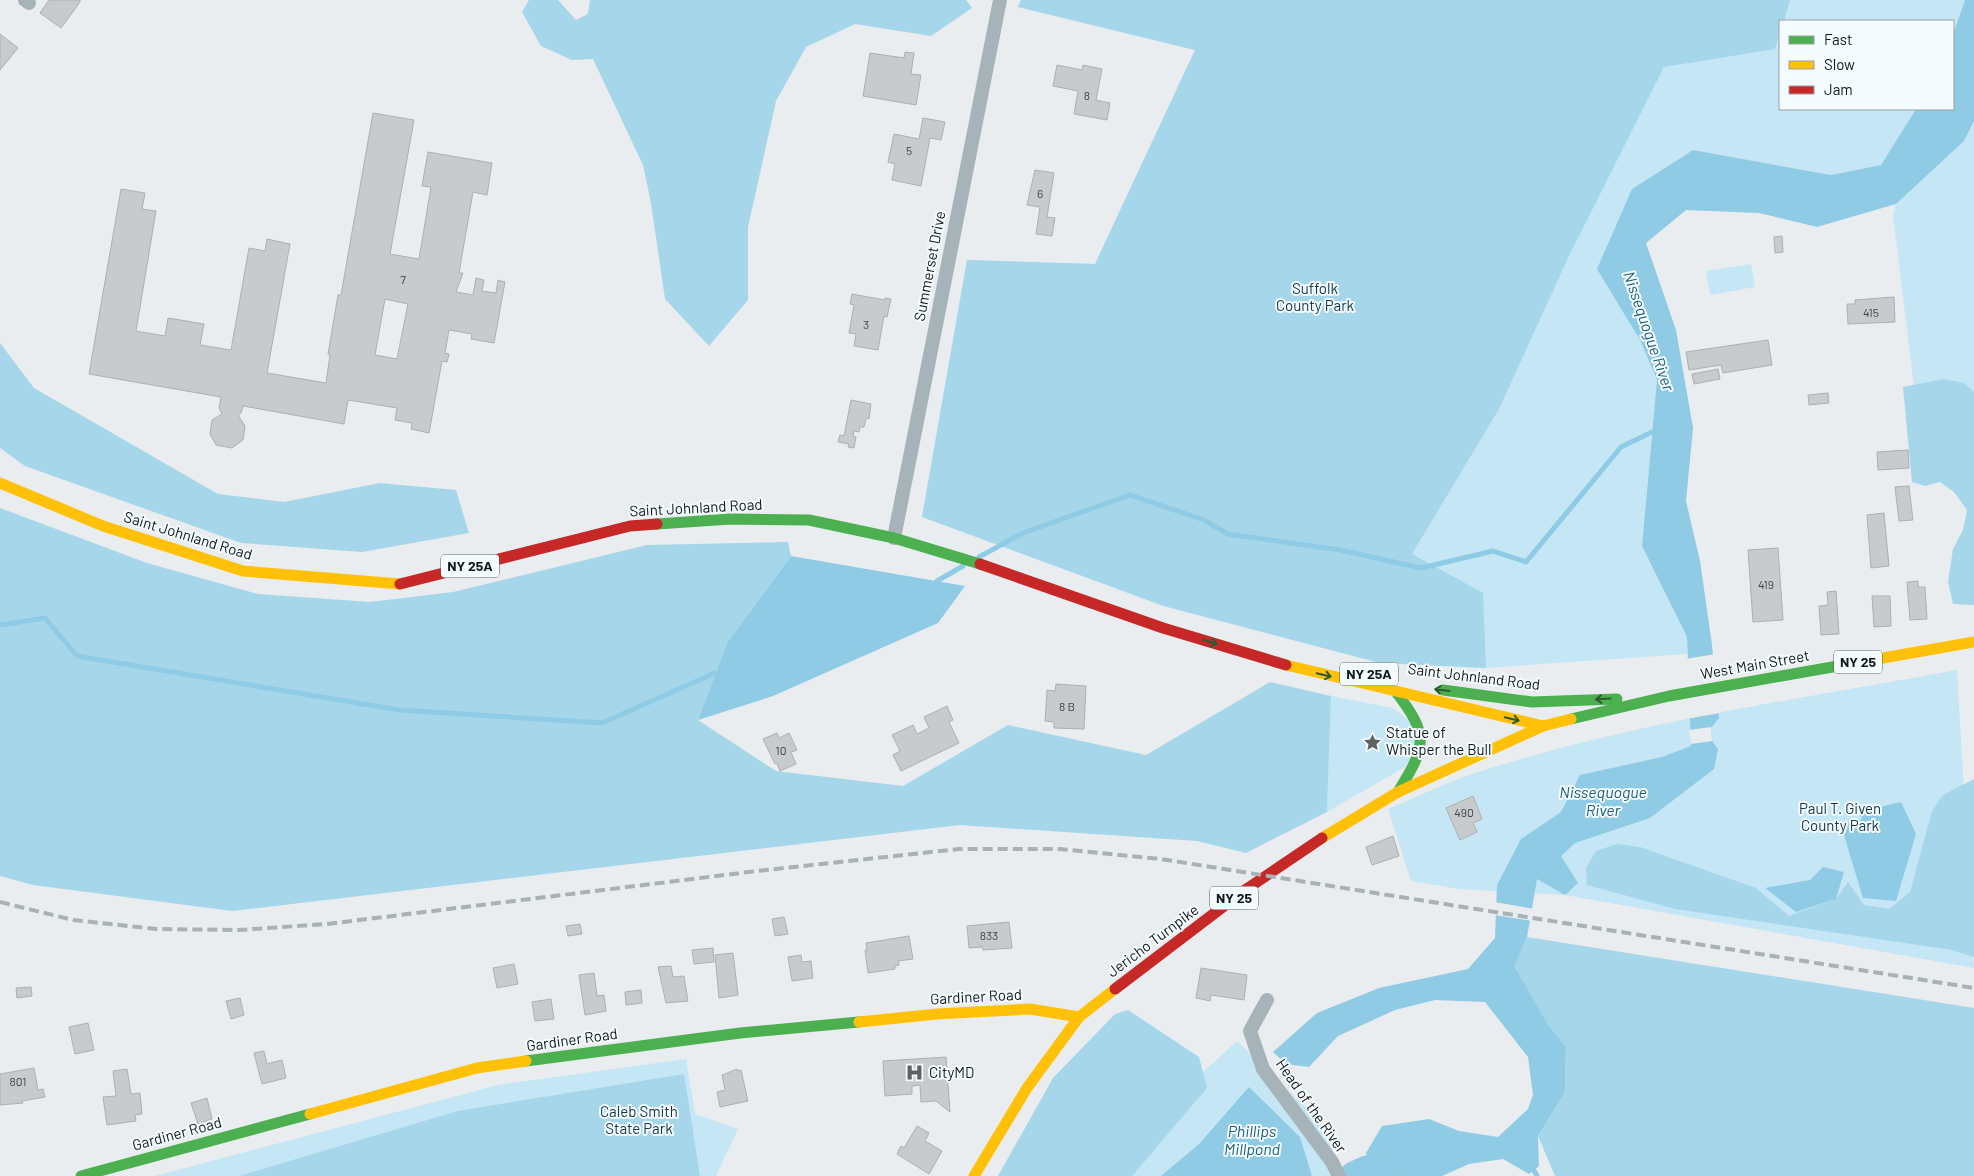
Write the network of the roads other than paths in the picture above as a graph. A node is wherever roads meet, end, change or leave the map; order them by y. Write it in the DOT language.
graph roads {
  1 [pos="1000,0"];
  2 [pos="0,483"];
  3 [pos="894,538"];
  4 [pos="1076,597"];
  5 [pos="1203,627"];
  6 [pos="1974,642"];
  7 [pos="1326,662"];
  8 [pos="1396,692"];
  9 [pos="1476,694"];
  10 [pos="1670,696"];
  11 [pos="1493,714"];
  12 [pos="1543,726"];
  13 [pos="1482,754"];
  14 [pos="1398,792"];
  15 [pos="1267,1000"];
  16 [pos="1079,1017"];
  17 [pos="81,1176"];
  18 [pos="974,1176"];
  19 [pos="1339,1176"];
  1 -- 3 [label="street, Summerset Drive"];
  2 -- 3 [label="main road, Saint Johnland Road / NY 25A"];
  3 -- 4 [label="main road, Saint Johnland Road / NY 25A"];
  4 -- 5 [label="main road, Saint Johnland Road / NY 25A"];
  4 -- 8 [label="main road, Saint Johnland Road / NY 25A, one-way"];
  6 -- 10 [label="main road, West Main Street / NY 25"];
  9 -- 7 [label="main road, Saint Johnland Road / NY 25A, one-way"];
  8 -- 11 [label="main road, Saint Johnland Road / NY 25A"];
  8 -- 14 [label="main road"];
  10 -- 9 [label="main road, Saint Johnland Road / NY 25A, one-way"];
  9 -- 11 [label="main road"];
  10 -- 12 [label="main road, West Main Street / NY 25"];
  11 -- 12 [label="main road, Saint Johnland Road / NY 25A, one-way"];
  11 -- 13 [label="main road"];
  12 -- 13 [label="main road, Jericho Turnpike / NY 25"];
  13 -- 14 [label="main road, Jericho Turnpike / NY 25"];
  14 -- 16 [label="main road, Jericho Turnpike / NY 25"];
  15 -- 19 [label="street, Head of the River"];
  16 -- 17 [label="main road, Gardiner Road"];
  16 -- 18 [label="main road, Jericho Turnpike / NY 25"];
}
